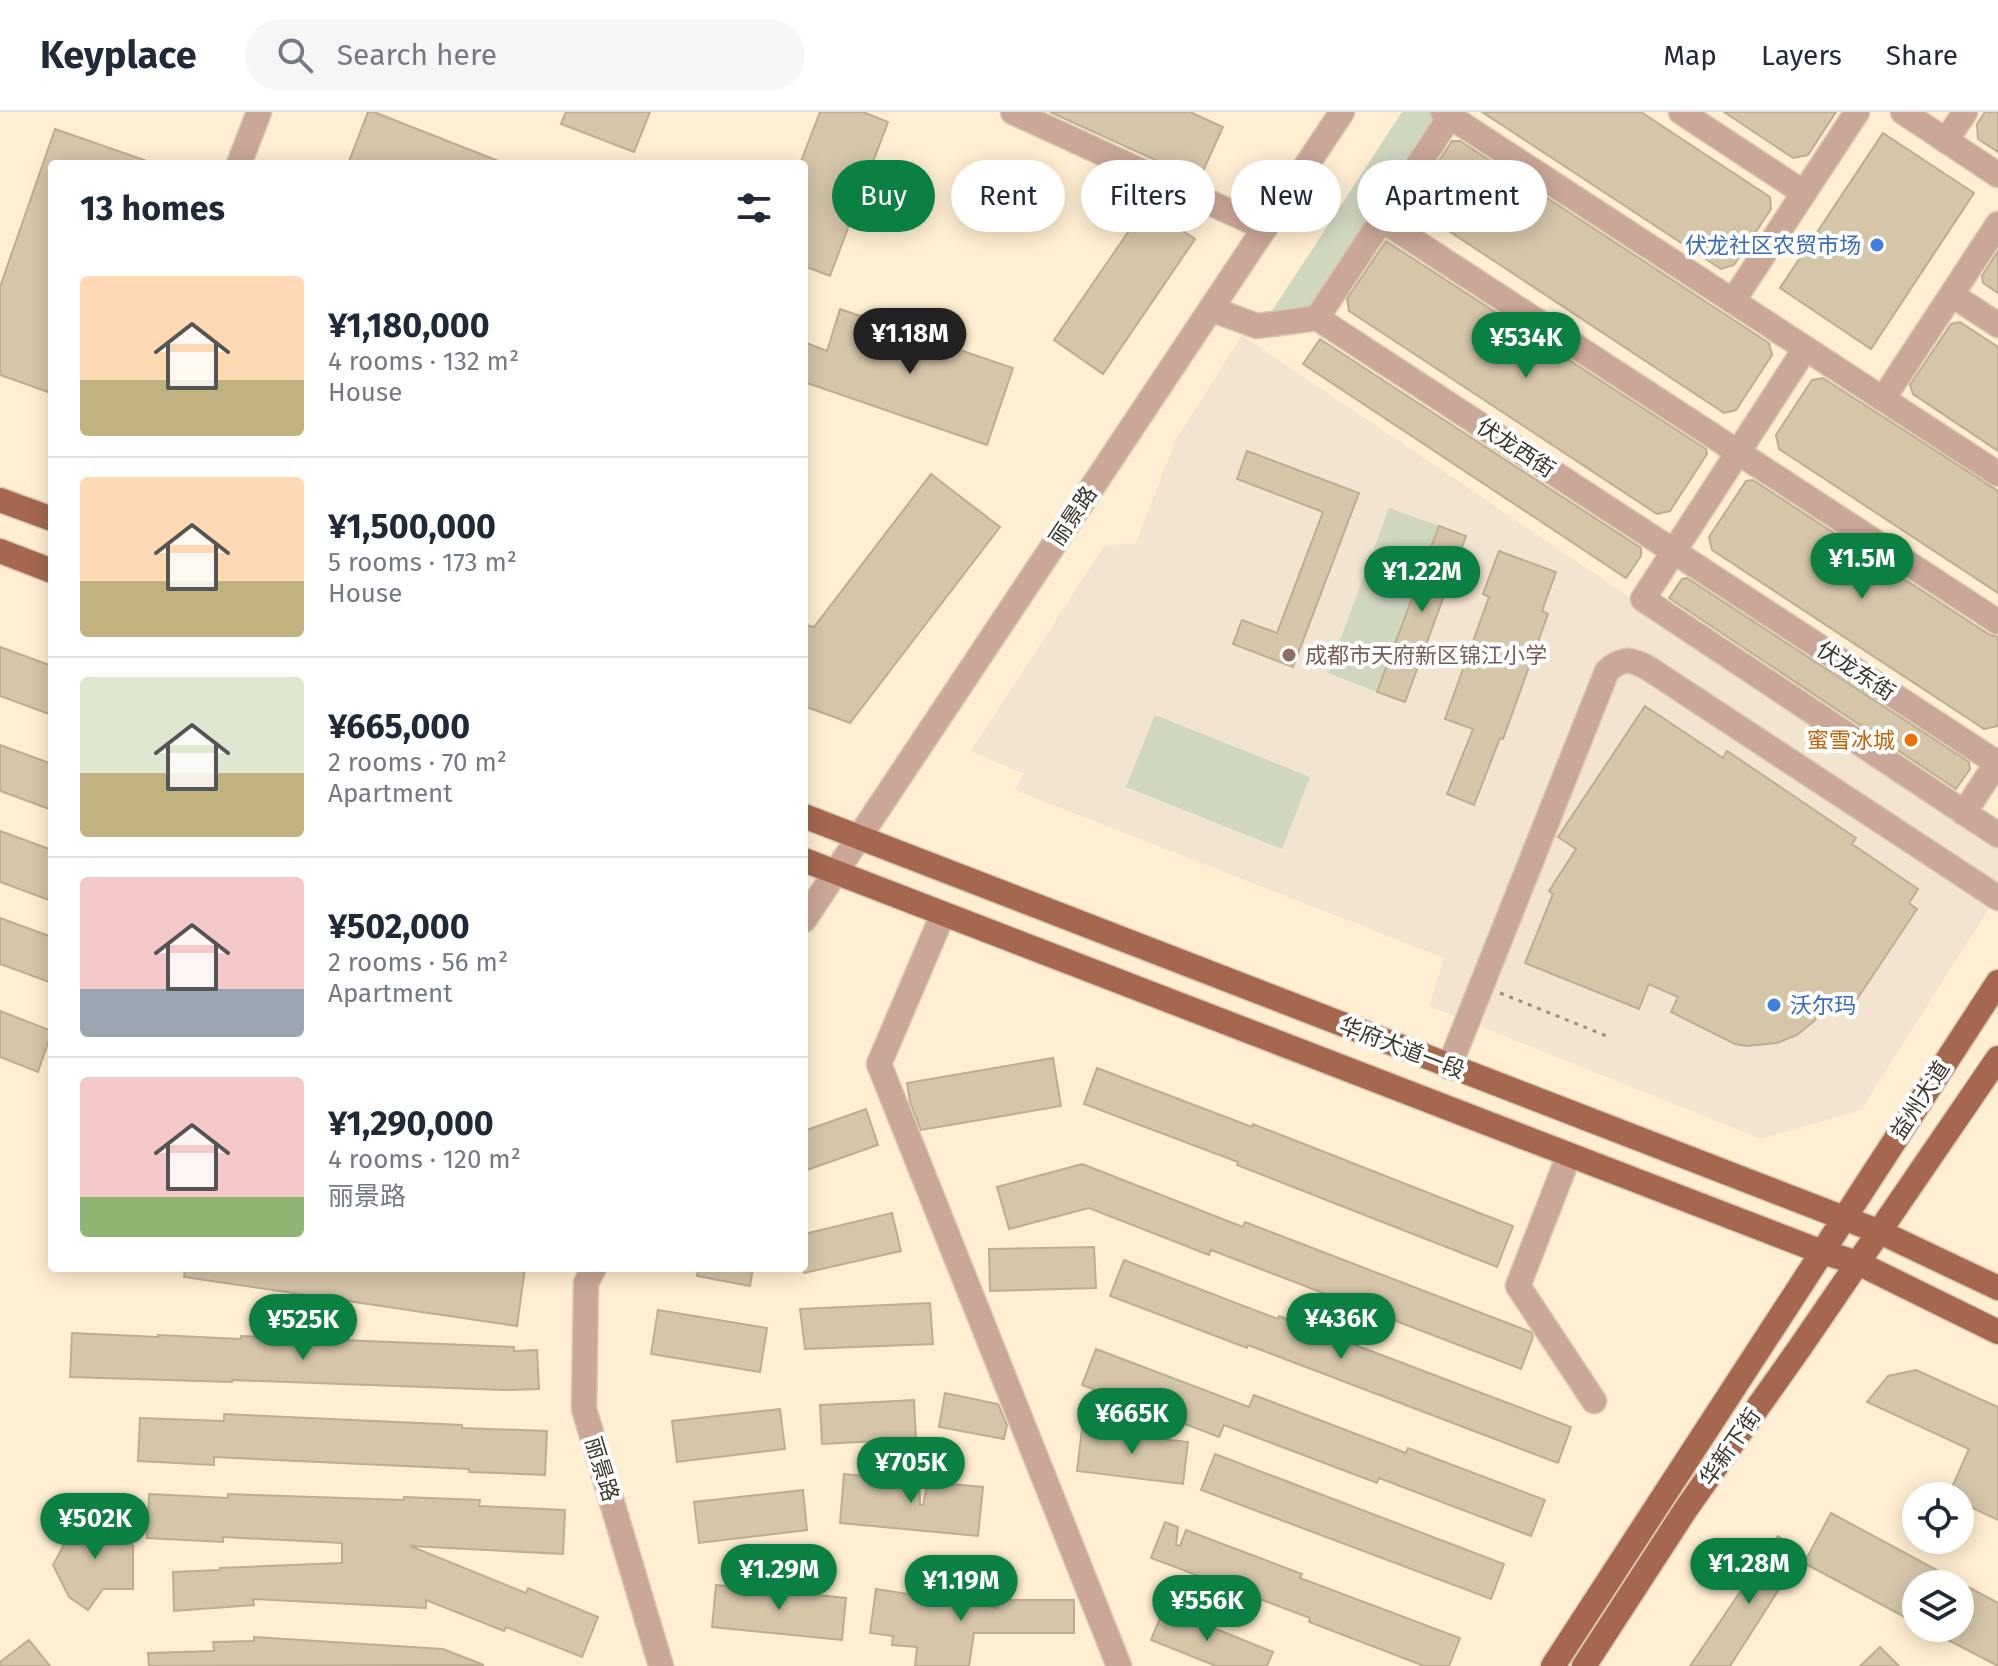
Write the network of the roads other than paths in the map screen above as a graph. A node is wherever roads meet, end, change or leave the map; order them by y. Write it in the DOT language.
graph roads {
  1 [pos="259,112"];
  2 [pos="1013,112"];
  3 [pos="1342,112"];
  4 [pos="1681,112"];
  5 [pos="1857,112"];
  6 [pos="1903,112"];
  7 [pos="1965,112"];
  8 [pos="1449,114"];
  9 [pos="1946,141"];
  10 [pos="241,160"];
  11 [pos="1310,160"];
  12 [pos="1420,160"];
  13 [pos="1998,175"];
  14 [pos="1804,193"];
  15 [pos="1231,212"];
  16 [pos="1998,224"];
  17 [pos="1262,232"];
  18 [pos="1374,232"];
  19 [pos="1400,232"];
  20 [pos="1952,295"];
  21 [pos="1733,301"];
  22 [pos="1211,309"];
  23 [pos="1317,318"];
  24 [pos="1998,325"];
  25 [pos="1805,349"];
  26 [pos="1883,399"];
  27 [pos="1738,452"];
  28 [pos="1998,474"];
  29 [pos="0,500"];
  30 [pos="48,518"];
  31 [pos="0,551"];
  32 [pos="1674,552"];
  33 [pos="48,569"];
  34 [pos="1998,622"];
  35 [pos="1997,762"];
  36 [pos="1964,813"];
  37 [pos="808,818"];
  38 [pos="1998,835"];
  39 [pos="858,837"];
  40 [pos="808,861"];
  41 [pos="836,871"];
  42 [pos="1998,898"];
  43 [pos="808,914"];
  44 [pos="943,914"];
  45 [pos="1998,982"];
  46 [pos="1998,1058"];
  47 [pos="1449,1067"];
  48 [pos="1569,1155"];
  49 [pos="1843,1219"];
  50 [pos="1880,1232"];
  51 [pos="1822,1252"];
  52 [pos="1858,1263"];
  53 [pos="592,1272"];
  54 [pos="1998,1288"];
  55 [pos="1998,1332"];
  56 [pos="1594,1401"];
  57 [pos="661,1666"];
  58 [pos="1119,1666"];
  59 [pos="1553,1666"];
  60 [pos="1584,1666"];
  1 -- 10 [label="street"];
  2 -- 15 [label="street"];
  3 -- 11 [label="street, 丽景路"];
  4 -- 14 [label="street"];
  5 -- 14 [label="street"];
  6 -- 9 [label="street"];
  7 -- 9 [label="street"];
  8 -- 12 [label="street"];
  8 -- 21 [label="street"];
  9 -- 13 [label="street"];
  14 -- 21 [label="street"];
  16 -- 20 [label="street"];
  17 -- 22 [label="street, 丽景路"];
  18 -- 23 [label="street"];
  19 -- 27 [label="street"];
  20 -- 24 [label="street"];
  20 -- 26 [label="street"];
  21 -- 25 [label="street"];
  22 -- 23 [label="street"];
  22 -- 39 [label="street, 丽景路"];
  23 -- 32 [label="street, 伏龙西街"];
  25 -- 26 [label="street"];
  25 -- 27 [label="street"];
  26 -- 28 [label="street"];
  27 -- 32 [label="street"];
  27 -- 34 [label="street"];
  29 -- 30 [label="main road"];
  31 -- 33 [label="main road"];
  32 -- 35 [label="street, 伏龙东街"];
  32 -- 36 [label="street"];
  35 -- 36 [label="street"];
  36 -- 38 [label="street"];
  37 -- 39 [label="main road, 华府大道一段"];
  39 -- 41 [label="street, 丽景路"];
  39 -- 47 [label="main road, 华府大道一段"];
  40 -- 41 [label="main road"];
  41 -- 43 [label="street, 丽景路"];
  41 -- 44 [label="main road"];
  42 -- 47 [label="street"];
  44 -- 48 [label="main road"];
  44 -- 58 [label="street"];
  45 -- 49 [label="main road, 益州大道"];
  46 -- 50 [label="main road, 益州大道"];
  47 -- 49 [label="main road, 华府大道一段"];
  48 -- 51 [label="main road"];
  48 -- 56 [label="street"];
  49 -- 50 [label="main road, 华府大道一段"];
  49 -- 51 [label="main road, 益州大道"];
  50 -- 52 [label="main road, 华新下街"];
  50 -- 54 [label="main road, 华府大道一段"];
  51 -- 52 [label="main road"];
  51 -- 59 [label="main road, 益州大道"];
  52 -- 55 [label="main road"];
  52 -- 60 [label="main road, 华新下街"];
  53 -- 57 [label="street, 丽景路"];
}
